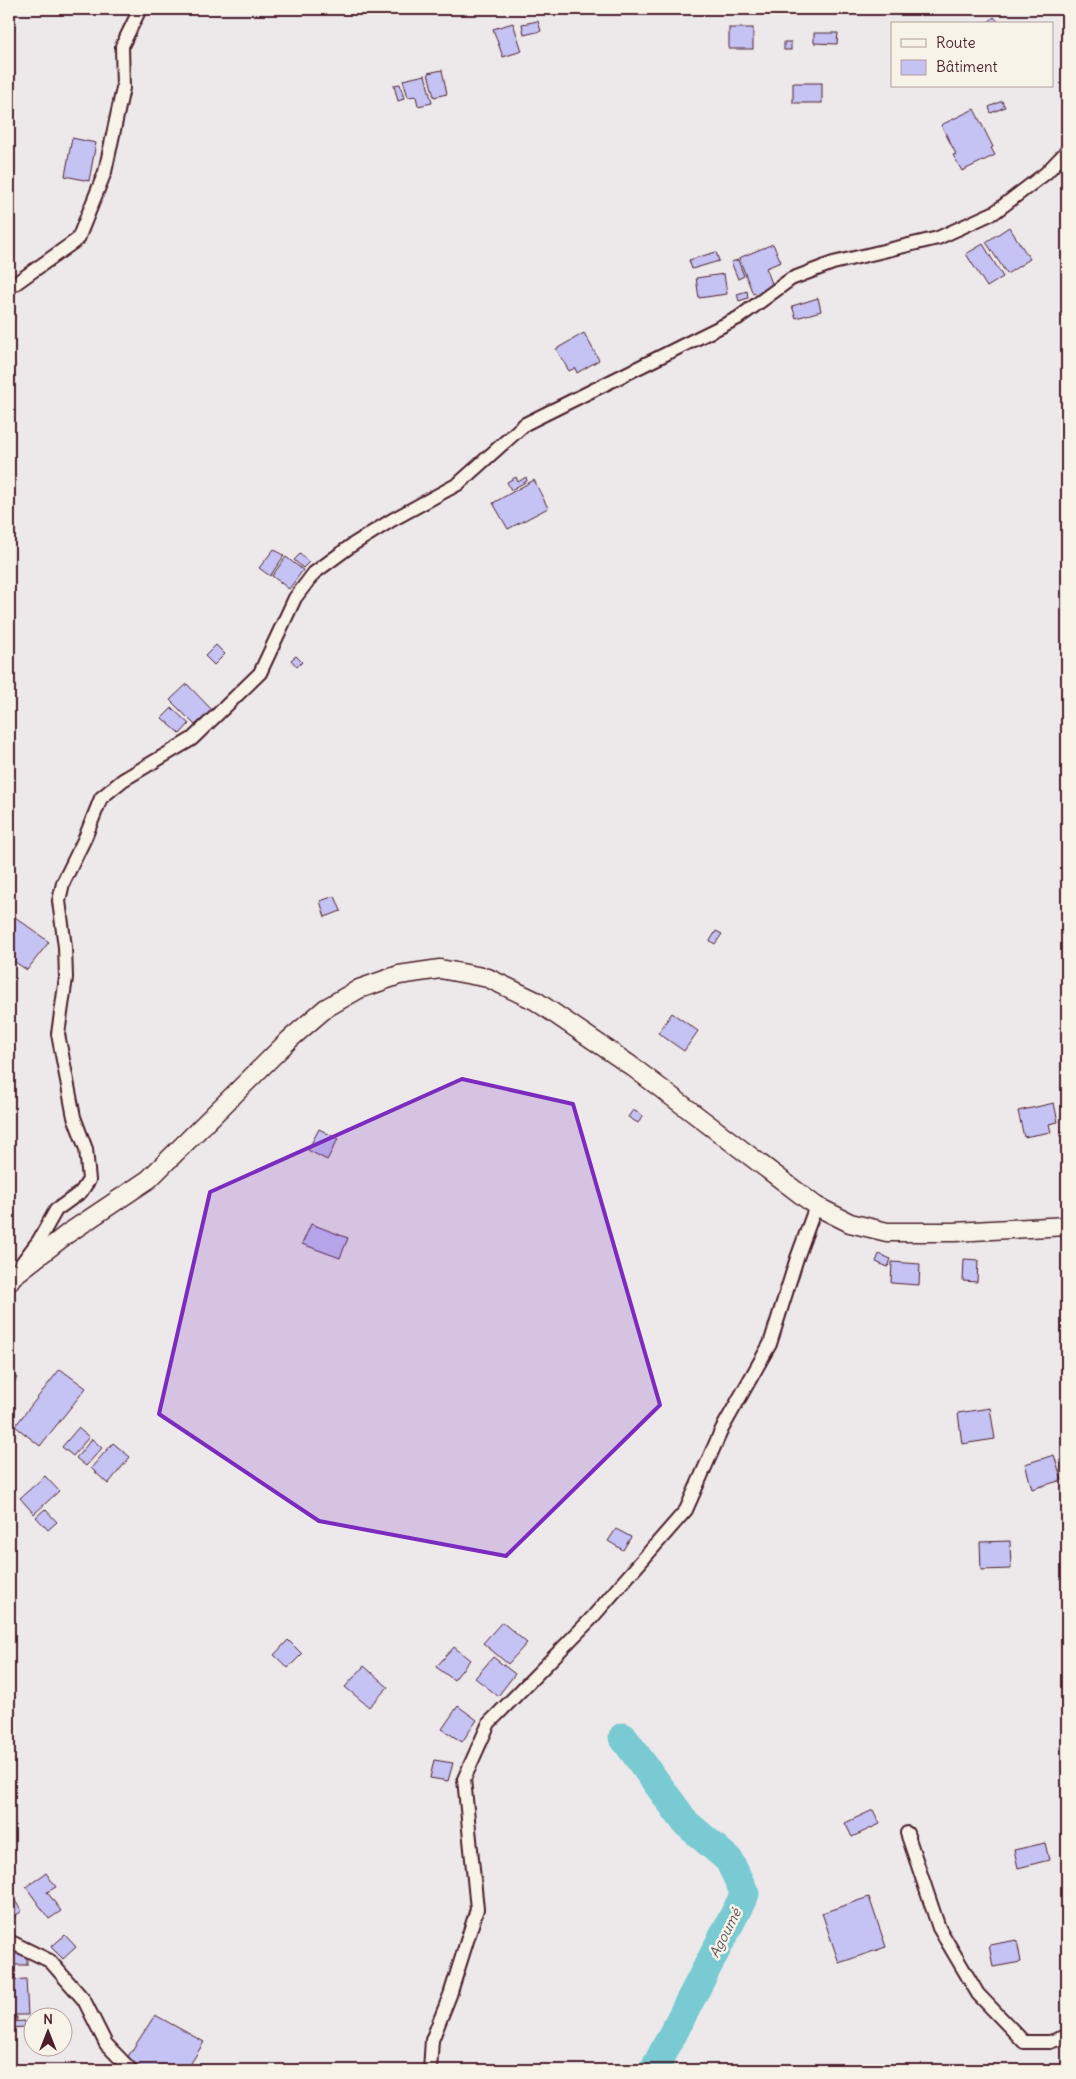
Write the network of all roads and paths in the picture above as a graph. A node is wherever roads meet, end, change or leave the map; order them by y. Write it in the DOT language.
graph roads {
  1 [pos="140,9"];
  2 [pos="1067,151"];
  3 [pos="9,288"];
  4 [pos="816,1206"];
  5 [pos="1067,1226"];
  6 [pos="10,1280"];
  7 [pos="907,1834"];
  8 [pos="9,1941"];
  9 [pos="1067,2036"];
  10 [pos="131,2070"];
  11 [pos="430,2070"];
  1 -- 3 [label="street"];
  2 -- 6 [label="street"];
  4 -- 5 [label="street"];
  4 -- 6 [label="street"];
  4 -- 11 [label="street"];
  7 -- 9 [label="street"];
  8 -- 10 [label="street"];
}
